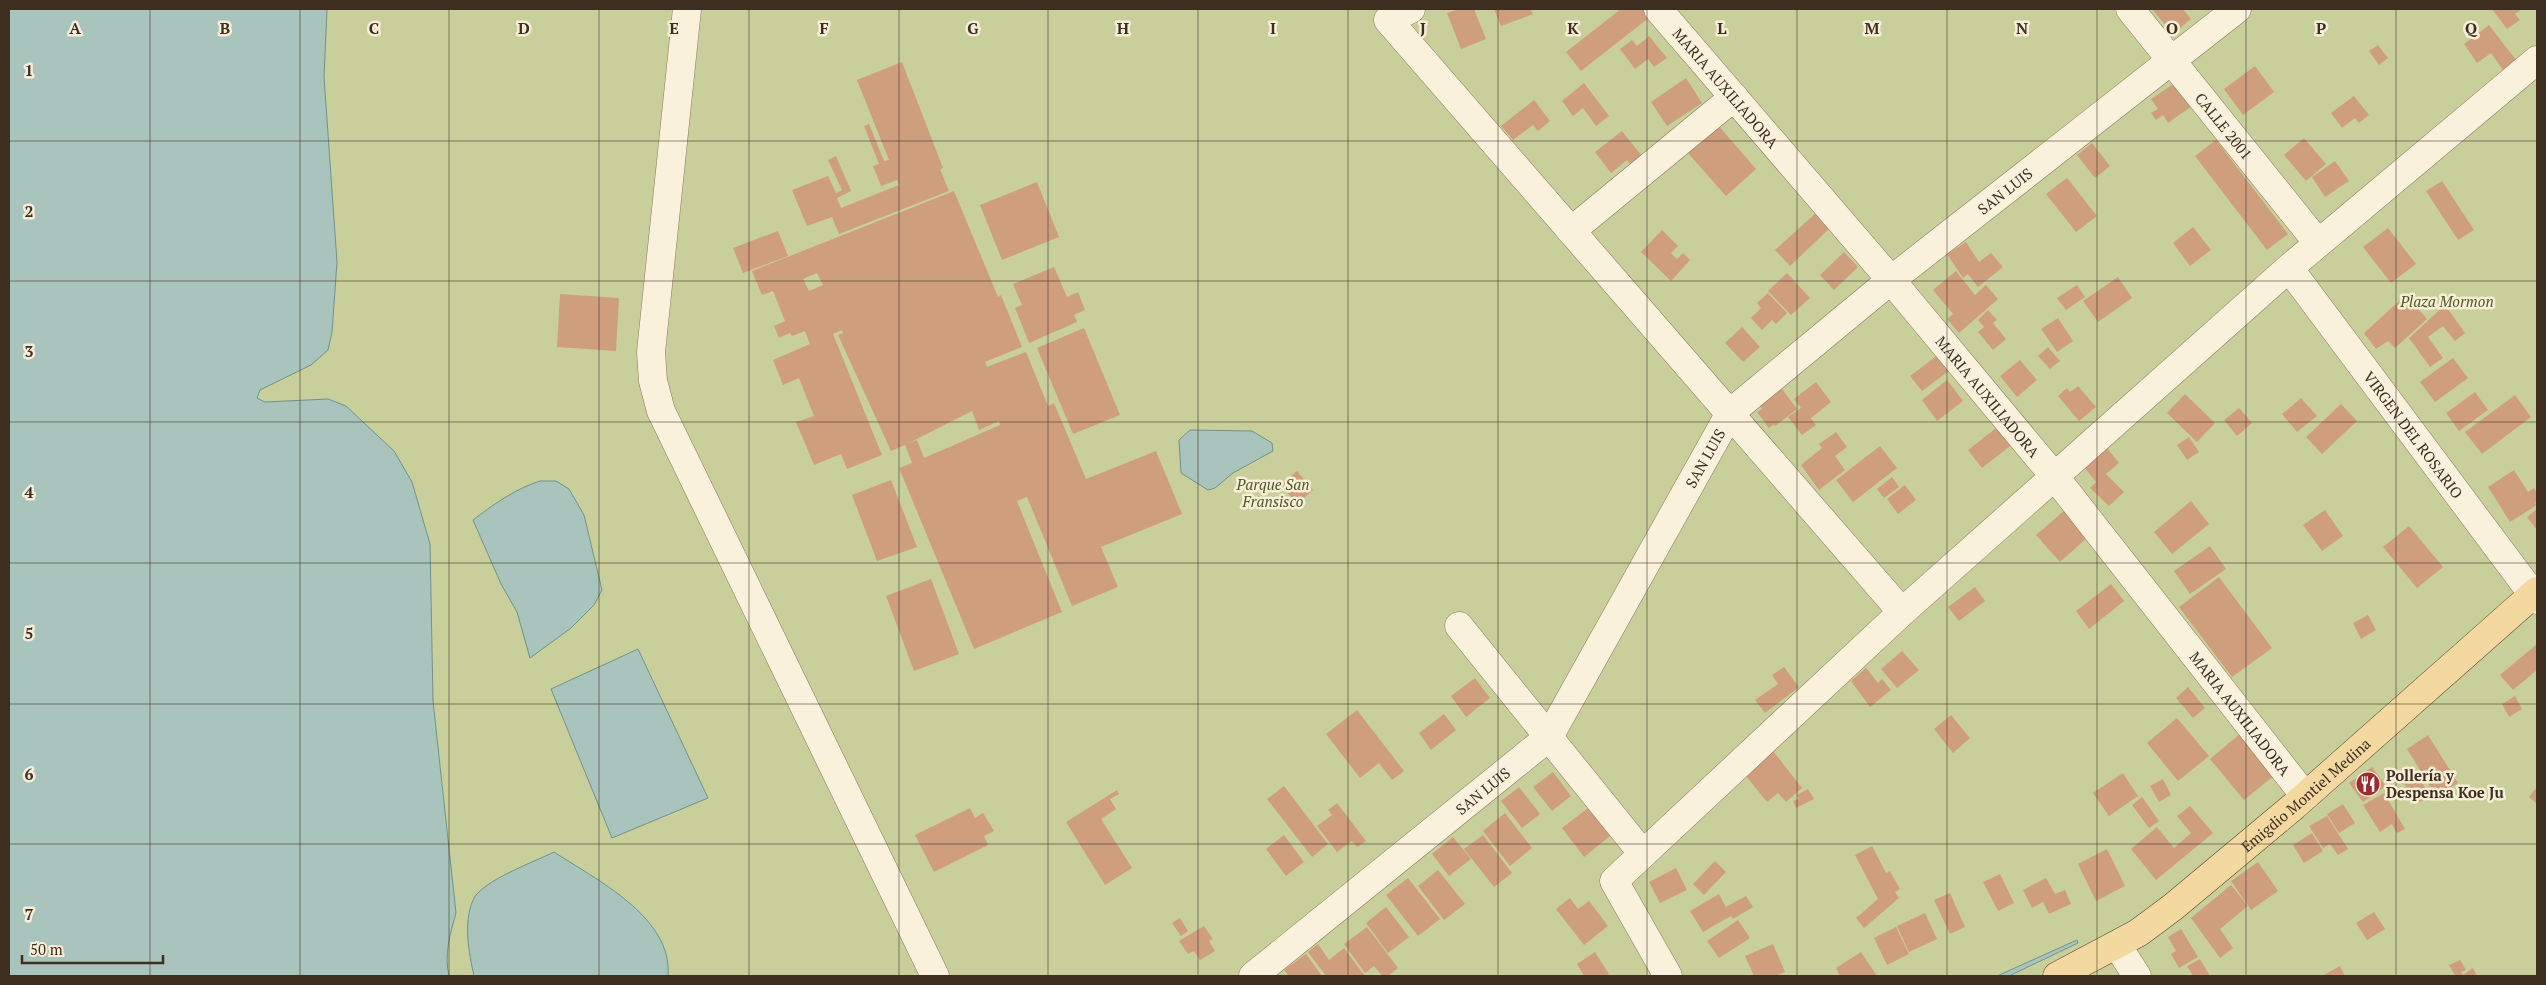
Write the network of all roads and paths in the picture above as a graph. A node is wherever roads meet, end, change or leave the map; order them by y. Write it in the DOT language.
graph roads {
  1 [pos="687,9"];
  2 [pos="1411,9"];
  3 [pos="1658,9"];
  4 [pos="2130,9"];
  5 [pos="2237,9"];
  6 [pos="2171,60"];
  7 [pos="2537,60"];
  8 [pos="1734,97"];
  9 [pos="1571,231"];
  10 [pos="2318,243"];
  11 [pos="2289,268"];
  12 [pos="1891,280"];
  13 [pos="1730,413"];
  14 [pos="2055,477"];
  15 [pos="2536,595"];
  16 [pos="1902,612"];
  17 [pos="1458,626"];
  18 [pos="1549,737"];
  19 [pos="2305,796"];
  20 [pos="1639,849"];
  21 [pos="2117,945"];
  22 [pos="934,974"];
  23 [pos="1253,976"];
  24 [pos="1668,976"];
  25 [pos="2058,976"];
  26 [pos="2137,976"];
  1 -- 22 [label="street"];
  2 -- 9 [label="street"];
  3 -- 8 [label="street, MARIA AUXILIADORA"];
  4 -- 6 [label="street, CALLE 2001"];
  5 -- 6 [label="street, SAN LUIS"];
  6 -- 10 [label="street, CALLE 2001"];
  6 -- 12 [label="street, SAN LUIS"];
  7 -- 10 [label="street"];
  8 -- 9 [label="street"];
  8 -- 12 [label="street, MARIA AUXILIADORA"];
  9 -- 13 [label="street"];
  10 -- 11 [label="street"];
  11 -- 14 [label="street"];
  11 -- 15 [label="street, VIRGEN DEL ROSARIO"];
  12 -- 13 [label="street, SAN LUIS"];
  12 -- 14 [label="street, MARIA AUXILIADORA"];
  13 -- 16 [label="street"];
  13 -- 18 [label="street, SAN LUIS"];
  14 -- 16 [label="street"];
  14 -- 19 [label="street, MARIA AUXILIADORA"];
  15 -- 19 [label="main road, Emigdio Montiel Medina"];
  16 -- 20 [label="street"];
  17 -- 18 [label="street"];
  18 -- 20 [label="street"];
  18 -- 23 [label="street, SAN LUIS"];
  19 -- 21 [label="main road, Emigdio Montiel Medina"];
  20 -- 24 [label="street"];
  21 -- 25 [label="main road, Emigdio Montiel Medina"];
  21 -- 26 [label="street"];
}
